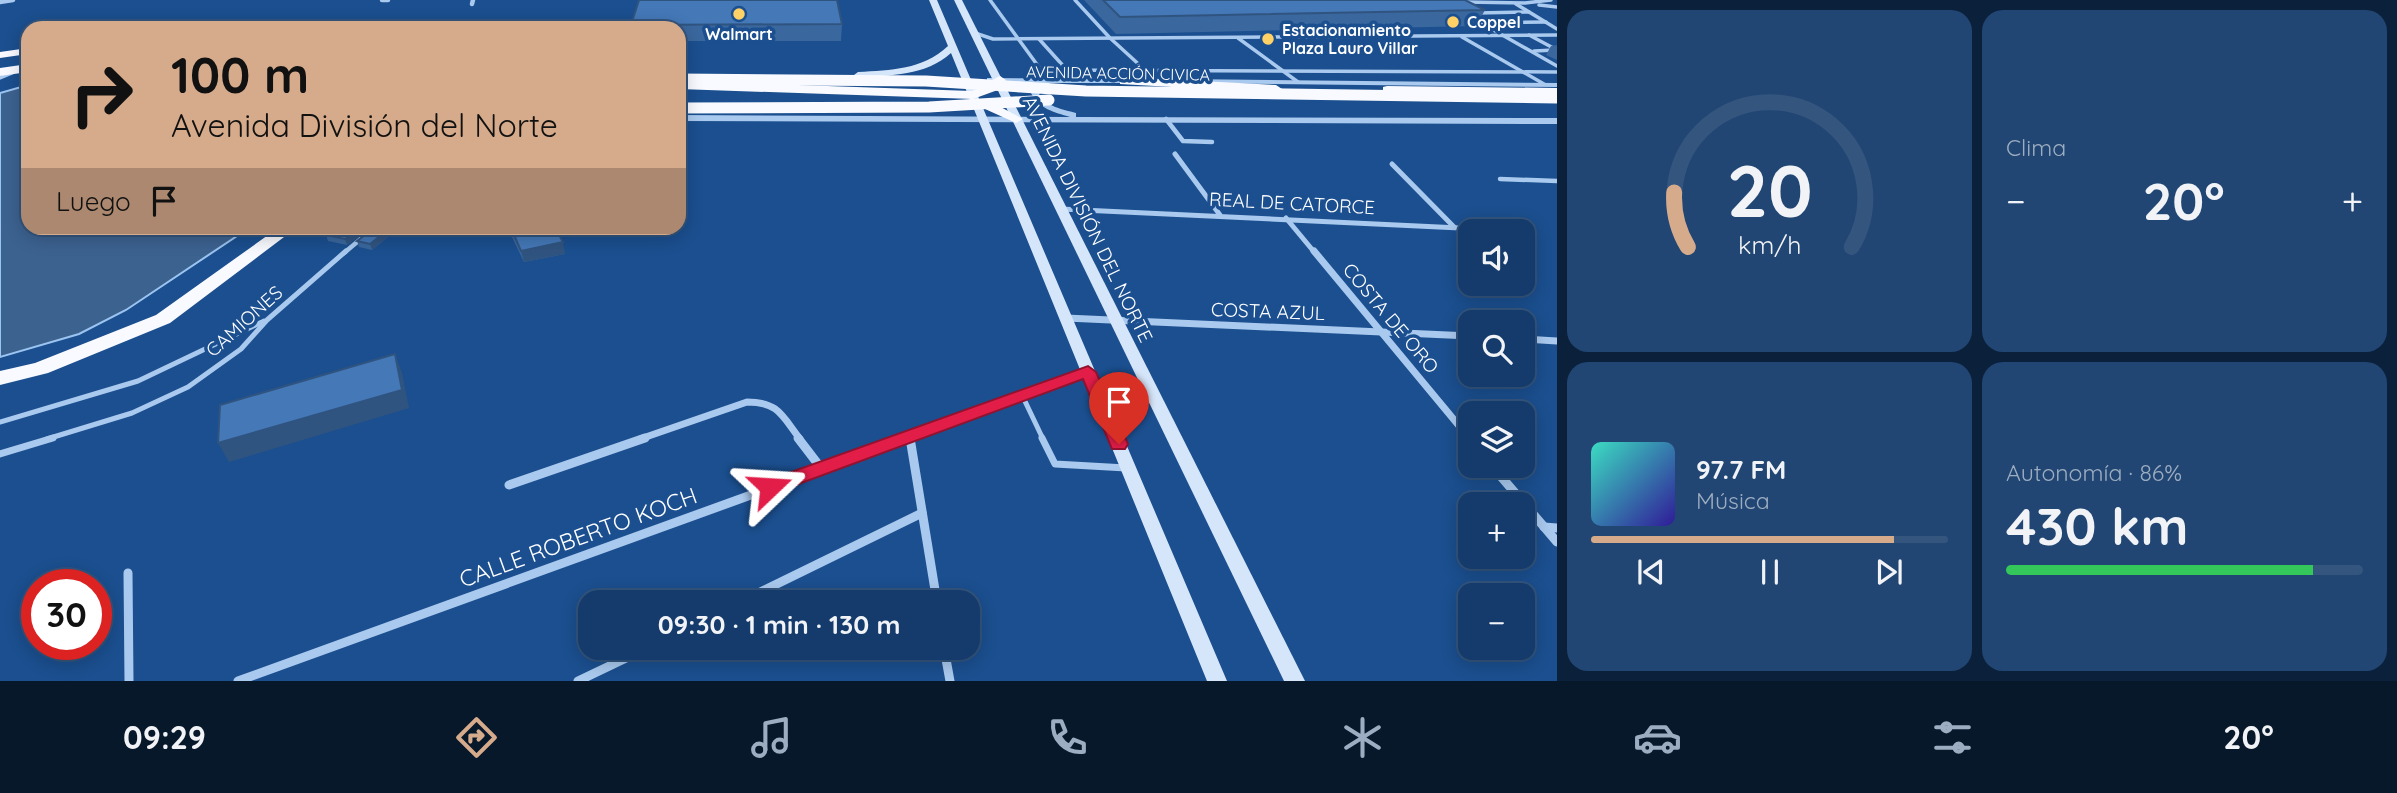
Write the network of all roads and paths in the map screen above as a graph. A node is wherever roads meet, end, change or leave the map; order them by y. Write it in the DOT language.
graph roads {
  1 [pos="13,0"];
  2 [pos="382,0"];
  3 [pos="388,0"];
  4 [pos="933,0"];
  5 [pos="958,0"];
  6 [pos="990,0"];
  7 [pos="1074,0"];
  8 [pos="1511,0"];
  9 [pos="1551,0"];
  10 [pos="0,2"];
  11 [pos="1456,2"];
  12 [pos="1515,3"];
  13 [pos="1557,7"];
  14 [pos="1529,12"];
  15 [pos="1476,13"];
  16 [pos="1472,18"];
  17 [pos="1546,22"];
  18 [pos="1481,23"];
  19 [pos="1557,29"];
  20 [pos="1503,35"];
  21 [pos="1528,35"];
  22 [pos="1557,35"];
  23 [pos="1460,36"];
  24 [pos="1238,37"];
  25 [pos="1110,38"];
  26 [pos="983,39"];
  27 [pos="1019,39"];
  28 [pos="1037,39"];
  29 [pos="951,48"];
  30 [pos="1557,50"];
  31 [pos="1531,51"];
  32 [pos="21,52"];
  33 [pos="0,55"];
  34 [pos="1557,66"];
  35 [pos="21,69"];
  36 [pos="1064,69"];
  37 [pos="21,70"];
  38 [pos="1145,70"];
  39 [pos="1284,71"];
  40 [pos="0,72"];
  41 [pos="1522,72"];
  42 [pos="1557,72"];
  43 [pos="858,75"];
  44 [pos="0,78"];
  45 [pos="967,79"];
  46 [pos="1000,80"];
  47 [pos="1064,80"];
  48 [pos="1124,81"];
  49 [pos="1298,82"];
  50 [pos="1544,85"];
  51 [pos="1557,85"];
  52 [pos="686,91"];
  53 [pos="686,91"];
  54 [pos="686,91"];
  55 [pos="686,91"];
  56 [pos="686,91"];
  57 [pos="1557,92"];
  58 [pos="1557,98"];
  59 [pos="974,99"];
  60 [pos="1557,106"];
  61 [pos="686,118"];
  62 [pos="981,119"];
  63 [pos="1016,119"];
  64 [pos="1096,119"];
  65 [pos="1166,119"];
  66 [pos="1557,121"];
  67 [pos="1212,142"];
  68 [pos="1175,154"];
  69 [pos="1392,164"];
  70 [pos="1500,179"];
  71 [pos="1557,181"];
  72 [pos="1060,209"];
  73 [pos="1220,215"];
  74 [pos="1286,218"];
  75 [pos="1454,227"];
  76 [pos="1458,227"];
  77 [pos="278,235"];
  78 [pos="365,235"];
  79 [pos="1066,318"];
  80 [pos="267,320"];
  81 [pos="1116,321"];
  82 [pos="1379,331"];
  83 [pos="1458,335"];
  84 [pos="1535,340"];
  85 [pos="1557,341"];
  86 [pos="1088,372"];
  87 [pos="0,378"];
  88 [pos="1022,395"];
  89 [pos="0,422"];
  90 [pos="1458,425"];
  91 [pos="910,436"];
  92 [pos="0,454"];
  93 [pos="821,468"];
  94 [pos="1129,468"];
  95 [pos="1502,478"];
  96 [pos="509,485"];
  97 [pos="922,513"];
  98 [pos="1544,527"];
  99 [pos="1557,528"];
  100 [pos="1557,542"];
  101 [pos="128,573"];
  102 [pos="765,590"];
  103 [pos="935,590"];
  104 [pos="622,660"];
  105 [pos="946,660"];
  106 [pos="129,681"];
  107 [pos="239,681"];
  108 [pos="578,681"];
  109 [pos="950,681"];
  110 [pos="1217,681"];
  111 [pos="1295,681"];
  1 -- 10 [label="street"];
  2 -- 3 [label="street"];
  4 -- 29 [label="main road"];
  5 -- 26 [label="main road, AVENIDA DIVISIÓN DEL NORTE"];
  6 -- 27 [label="lane"];
  7 -- 25 [label="lane"];
  8 -- 12 [label="lane"];
  9 -- 12 [label="lane"];
  11 -- 12 [label="lane"];
  12 -- 13 [label="lane"];
  12 -- 14 [label="lane"];
  14 -- 15 [label="lane"];
  14 -- 17 [label="lane"];
  16 -- 18 [label="lane"];
  17 -- 18 [label="lane"];
  17 -- 19 [label="lane"];
  18 -- 20 [label="lane"];
  20 -- 21 [label="lane"];
  20 -- 23 [label="lane"];
  20 -- 31 [label="lane"];
  21 -- 22 [label="lane"];
  21 -- 30 [label="lane"];
  23 -- 24 [label="lane"];
  23 -- 41 [label="lane"];
  24 -- 25 [label="lane"];
  24 -- 39 [label="lane"];
  25 -- 28 [label="lane"];
  25 -- 38 [label="lane"];
  26 -- 27 [label="lane"];
  26 -- 46 [label="main road, AVENIDA DIVISIÓN DEL NORTE"];
  27 -- 28 [label="lane"];
  27 -- 36 [label="lane"];
  28 -- 36 [label="lane"];
  29 -- 43 [label="main road"];
  29 -- 45 [label="main road"];
  30 -- 31 [label="lane"];
  31 -- 34 [label="lane"];
  32 -- 33 [label="highway"];
  35 -- 40 [label="highway"];
  36 -- 38 [label="lane"];
  37 -- 44 [label="lane"];
  38 -- 39 [label="lane"];
  39 -- 41 [label="lane"];
  39 -- 49 [label="lane"];
  41 -- 42 [label="lane"];
  41 -- 50 [label="lane"];
  43 -- 45 [label="street, AVENIDA ACCIÓN CIVICA"];
  43 -- 52 [label="street, AVENIDA ACCIÓN CIVICA"];
  45 -- 46 [label="street, AVENIDA ACCIÓN CIVICA"];
  45 -- 59 [label="main road"];
  46 -- 47 [label="street, AVENIDA ACCIÓN CIVICA"];
  46 -- 59 [label="highway"];
  46 -- 63 [label="main road, AVENIDA DIVISIÓN DEL NORTE"];
  47 -- 48 [label="street, AVENIDA ACCIÓN CIVICA"];
  47 -- 64 [label="street"];
  48 -- 49 [label="street, AVENIDA ACCIÓN CIVICA"];
  48 -- 57 [label="highway, bridge"];
  49 -- 50 [label="street, AVENIDA ACCIÓN CIVICA"];
  50 -- 51 [label="street, AVENIDA ACCIÓN CIVICA"];
  53 -- 58 [label="highway, AVENIDA ACCIÓN CIVICA, bridge"];
  54 -- 59 [label="highway"];
  55 -- 59 [label="highway"];
  56 -- 60 [label="highway, AVENIDA ACCIÓN CIVICA, bridge"];
  59 -- 62 [label="main road"];
  59 -- 63 [label="highway"];
  61 -- 62 [label="street"];
  62 -- 63 [label="street"];
  62 -- 79 [label="main road"];
  63 -- 64 [label="street"];
  63 -- 72 [label="main road, AVENIDA DIVISIÓN DEL NORTE"];
  64 -- 65 [label="street"];
  65 -- 66 [label="street"];
  65 -- 67 [label="lane"];
  68 -- 73 [label="street"];
  69 -- 75 [label="street"];
  70 -- 71 [label="lane"];
  72 -- 73 [label="street, REAL DE CATORCE"];
  72 -- 81 [label="main road, AVENIDA DIVISIÓN DEL NORTE"];
  73 -- 74 [label="street, REAL DE CATORCE"];
  74 -- 75 [label="street, REAL DE CATORCE"];
  74 -- 82 [label="street, COSTA DE ORO"];
  75 -- 76 [label="street, REAL DE CATORCE"];
  77 -- 87 [label="highway"];
  78 -- 80 [label="lane, CAMIONES"];
  79 -- 81 [label="street, COSTA AZUL"];
  79 -- 86 [label="main road"];
  80 -- 89 [label="lane"];
  80 -- 92 [label="lane, CAMIONES"];
  81 -- 82 [label="street, COSTA AZUL"];
  81 -- 111 [label="main road, AVENIDA DIVISIÓN DEL NORTE"];
  82 -- 83 [label="street, COSTA AZUL"];
  82 -- 90 [label="street, COSTA DE ORO"];
  84 -- 85 [label="street"];
  86 -- 88 [label="street, CALLE ROBERTO KOCH"];
  86 -- 94 [label="main road"];
  88 -- 91 [label="street, CALLE ROBERTO KOCH"];
  88 -- 94 [label="lane"];
  91 -- 93 [label="street, CALLE ROBERTO KOCH"];
  91 -- 97 [label="street"];
  93 -- 96 [label="street"];
  93 -- 107 [label="street, CALLE ROBERTO KOCH"];
  94 -- 110 [label="main road"];
  95 -- 98 [label="street"];
  97 -- 102 [label="street"];
  97 -- 103 [label="street"];
  98 -- 99 [label="street"];
  98 -- 100 [label="street"];
  101 -- 106 [label="street"];
  104 -- 108 [label="street"];
  105 -- 109 [label="street"];
}
